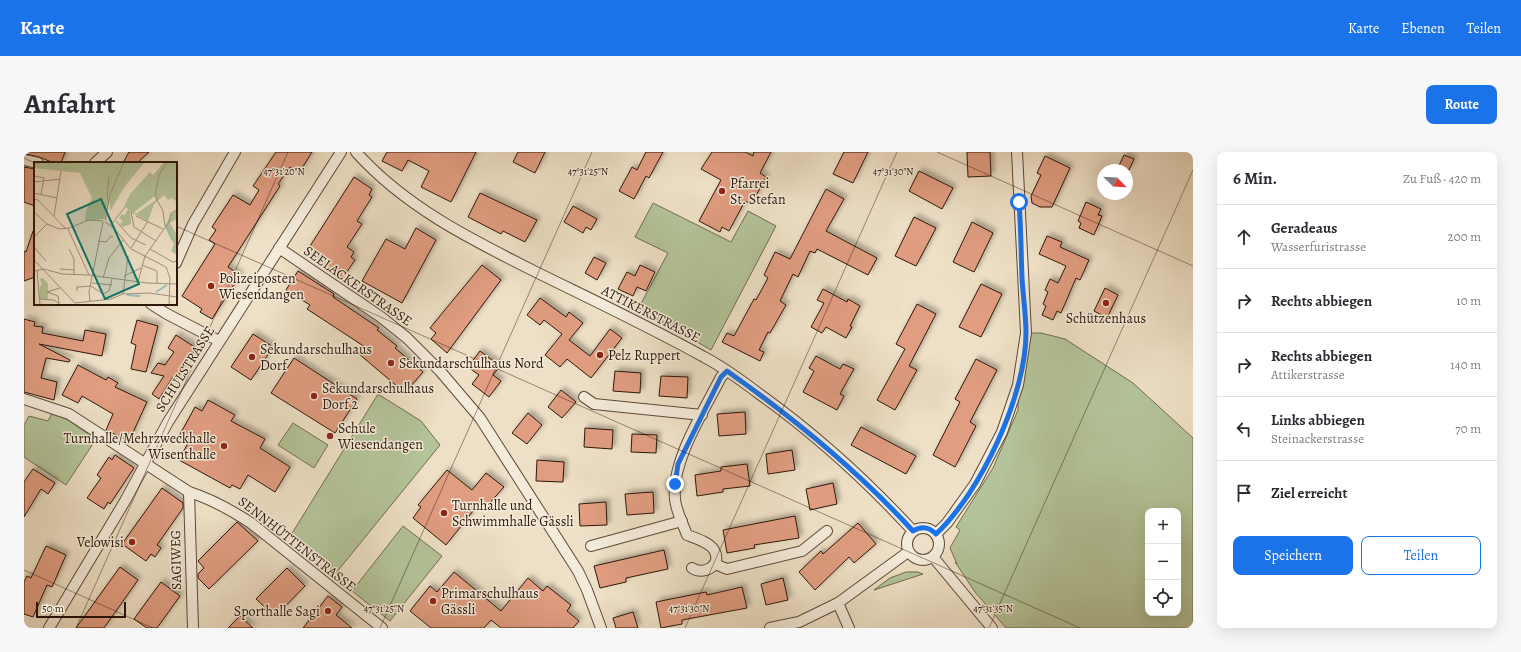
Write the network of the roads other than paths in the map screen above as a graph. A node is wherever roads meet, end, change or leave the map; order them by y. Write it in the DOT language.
graph roads {
  1 [pos="107,152"];
  2 [pos="235,152"];
  3 [pos="341,152"];
  4 [pos="356,152"];
  5 [pos="1017,152"];
  6 [pos="24,160"];
  7 [pos="34,162"];
  8 [pos="96,162"];
  9 [pos="279,248"];
  10 [pos="177,261"];
  11 [pos="153,305"];
  12 [pos="219,341"];
  13 [pos="727,371"];
  14 [pos="584,397"];
  15 [pos="24,399"];
  16 [pos="702,415"];
  17 [pos="145,463"];
  18 [pos="189,492"];
  19 [pos="682,521"];
  20 [pos="827,531"];
  21 [pos="913,531"];
  22 [pos="936,534"];
  23 [pos="591,546"];
  24 [pos="908,552"];
  25 [pos="933,557"];
  26 [pos="715,564"];
  27 [pos="692,568"];
  28 [pos="838,603"];
  29 [pos="49,628"];
  30 [pos="193,628"];
  31 [pos="382,628"];
  32 [pos="601,628"];
  33 [pos="770,628"];
  34 [pos="849,628"];
  35 [pos="992,628"];
  1 -- 8 [label="street"];
  2 -- 10 [label="street"];
  3 -- 9 [label="street, SCHULSTRASSE"];
  4 -- 13 [label="street, ATTIKERSTRASSE"];
  5 -- 22 [label="street"];
  6 -- 7 [label="street"];
  9 -- 12 [label="street, SCHULSTRASSE"];
  9 -- 32 [label="street, SEELACKERSTRASSE"];
  11 -- 12 [label="street"];
  12 -- 17 [label="street, SCHULSTRASSE"];
  13 -- 16 [label="street"];
  13 -- 21 [label="street, ATTIKERSTRASSE"];
  14 -- 16 [label="street"];
  15 -- 17 [label="street, SENNHÜTTENSTRASSE"];
  16 -- 19 [label="street"];
  17 -- 18 [label="street, SENNHÜTTENSTRASSE"];
  17 -- 29 [label="street, SCHULSTRASSE"];
  18 -- 30 [label="street, SAGIWEG"];
  18 -- 31 [label="street, SENNHÜTTENSTRASSE"];
  19 -- 23 [label="street"];
  19 -- 26 [label="street"];
  20 -- 26 [label="street"];
  21 -- 22 [label="street"];
  21 -- 24 [label="street"];
  22 -- 25 [label="street"];
  24 -- 25 [label="street"];
  24 -- 28 [label="street"];
  25 -- 35 [label="street"];
  26 -- 27 [label="street"];
  28 -- 33 [label="street"];
  28 -- 34 [label="street"];
}
